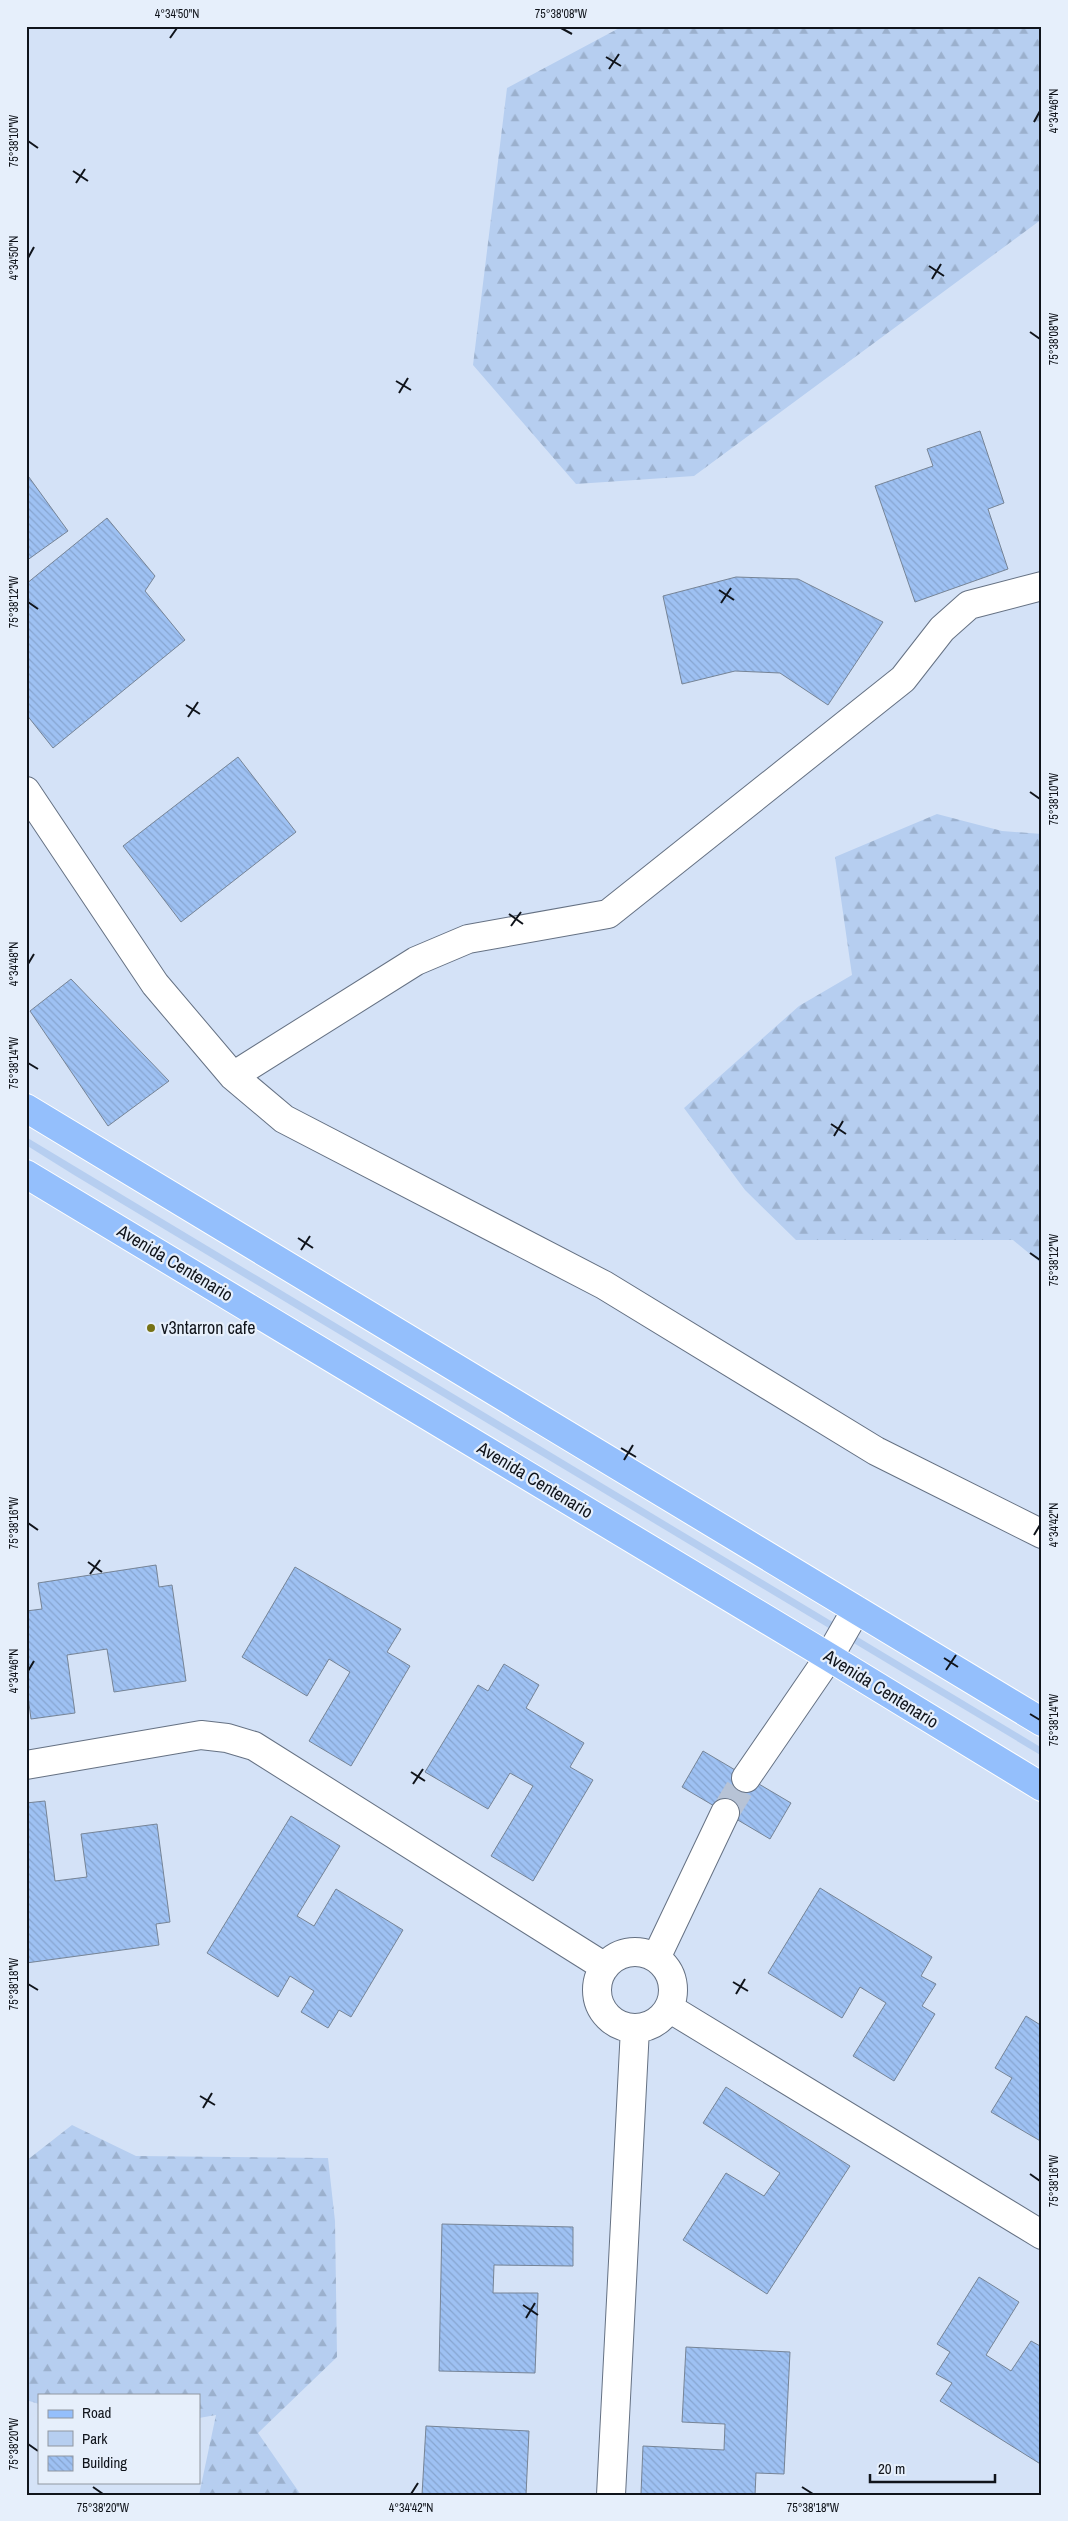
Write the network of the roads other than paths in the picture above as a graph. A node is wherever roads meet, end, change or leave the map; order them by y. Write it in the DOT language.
graph roads {
  1 [pos="1042,586"];
  2 [pos="26,791"];
  3 [pos="232,1076"];
  4 [pos="26,1108"];
  5 [pos="26,1174"];
  6 [pos="1042,1534"];
  7 [pos="856,1610"];
  8 [pos="829,1656"];
  9 [pos="1042,1722"];
  10 [pos="26,1765"];
  11 [pos="746,1778"];
  12 [pos="1042,1787"];
  13 [pos="725,1813"];
  14 [pos="656,1958"];
  15 [pos="605,1967"];
  16 [pos="668,2008"];
  17 [pos="635,2028"];
  18 [pos="1042,2235"];
  19 [pos="611,2495"];
  1 -- 3 [label="street"];
  2 -- 3 [label="street"];
  3 -- 6 [label="street"];
  4 -- 7 [label="main road"];
  5 -- 8 [label="main road, Avenida Centenario"];
  7 -- 8 [label="street"];
  7 -- 9 [label="main road"];
  8 -- 11 [label="street"];
  8 -- 12 [label="main road, Avenida Centenario"];
  10 -- 15 [label="street"];
  13 -- 14 [label="street"];
  14 -- 15 [label="street"];
  14 -- 16 [label="street"];
  15 -- 17 [label="street"];
  16 -- 17 [label="street"];
  16 -- 18 [label="street"];
  17 -- 19 [label="street"];
}
